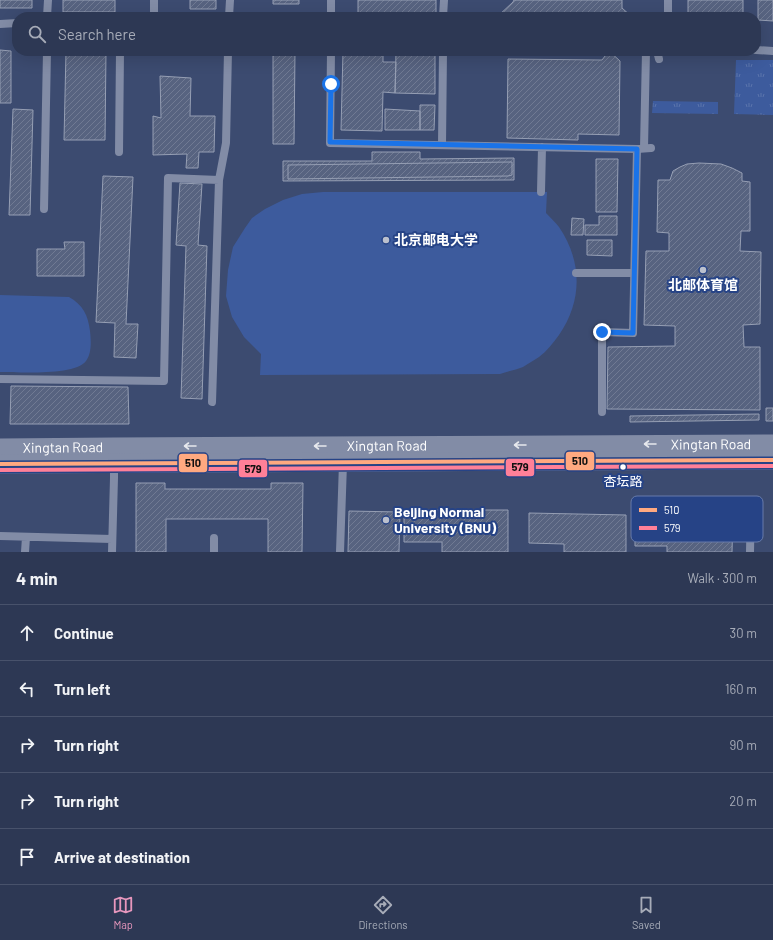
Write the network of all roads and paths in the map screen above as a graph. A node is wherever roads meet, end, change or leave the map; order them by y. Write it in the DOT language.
graph roads {
  1 [pos="48,0"];
  2 [pos="154,0"];
  3 [pos="230,0"];
  4 [pos="331,0"];
  5 [pos="444,0"];
  6 [pos="668,0"];
  7 [pos="47,12"];
  8 [pos="154,12"];
  9 [pos="229,12"];
  10 [pos="331,12"];
  11 [pos="444,12"];
  12 [pos="668,12"];
  13 [pos="0,24"];
  14 [pos="12,24"];
  15 [pos="761,50"];
  16 [pos="773,51"];
  17 [pos="46,56"];
  18 [pos="120,56"];
  19 [pos="228,56"];
  20 [pos="331,56"];
  21 [pos="443,56"];
  22 [pos="646,56"];
  23 [pos="442,145"];
  24 [pos="542,147"];
  25 [pos="644,148"];
  26 [pos="119,152"];
  27 [pos="219,180"];
  28 [pos="541,192"];
  29 [pos="44,209"];
  30 [pos="576,273"];
  31 [pos="634,273"];
  32 [pos="0,379"];
  33 [pos="212,402"];
  34 [pos="602,412"];
  35 [pos="773,444"];
  36 [pos="0,448"];
  37 [pos="773,460"];
  38 [pos="343,463"];
  39 [pos="0,464"];
  40 [pos="114,464"];
  41 [pos="0,536"];
  42 [pos="26,536"];
  43 [pos="214,538"];
  44 [pos="112,539"];
  45 [pos="750,542"];
  46 [pos="25,552"];
  47 [pos="112,552"];
  48 [pos="214,552"];
  49 [pos="340,552"];
  50 [pos="750,552"];
  1 -- 7 [label="lane"];
  2 -- 8 [label="lane"];
  3 -- 9 [label="lane"];
  4 -- 10 [label="lane"];
  5 -- 11 [label="lane"];
  6 -- 12 [label="lane"];
  13 -- 14 [label="lane"];
  15 -- 16 [label="lane"];
  17 -- 29 [label="lane"];
  18 -- 26 [label="lane"];
  19 -- 27 [label="lane"];
  20 -- 23 [label="lane"];
  21 -- 23 [label="lane"];
  22 -- 25 [label="lane"];
  23 -- 24 [label="lane"];
  24 -- 25 [label="lane"];
  24 -- 28 [label="lane"];
  25 -- 31 [label="lane"];
  27 -- 32 [label="lane"];
  27 -- 33 [label="lane"];
  30 -- 31 [label="lane"];
  31 -- 34 [label="lane"];
  35 -- 36 [label="street, Xingtan Road, one-way"];
  37 -- 38 [label="street, Xingtan Road"];
  38 -- 40 [label="street, Xingtan Road"];
  38 -- 49 [label="lane"];
  39 -- 40 [label="street, Xingtan Road"];
  40 -- 44 [label="lane"];
  41 -- 42 [label="lane"];
  42 -- 44 [label="lane"];
  42 -- 46 [label="lane"];
  43 -- 48 [label="lane"];
  44 -- 47 [label="lane"];
  45 -- 50 [label="lane"];
}
